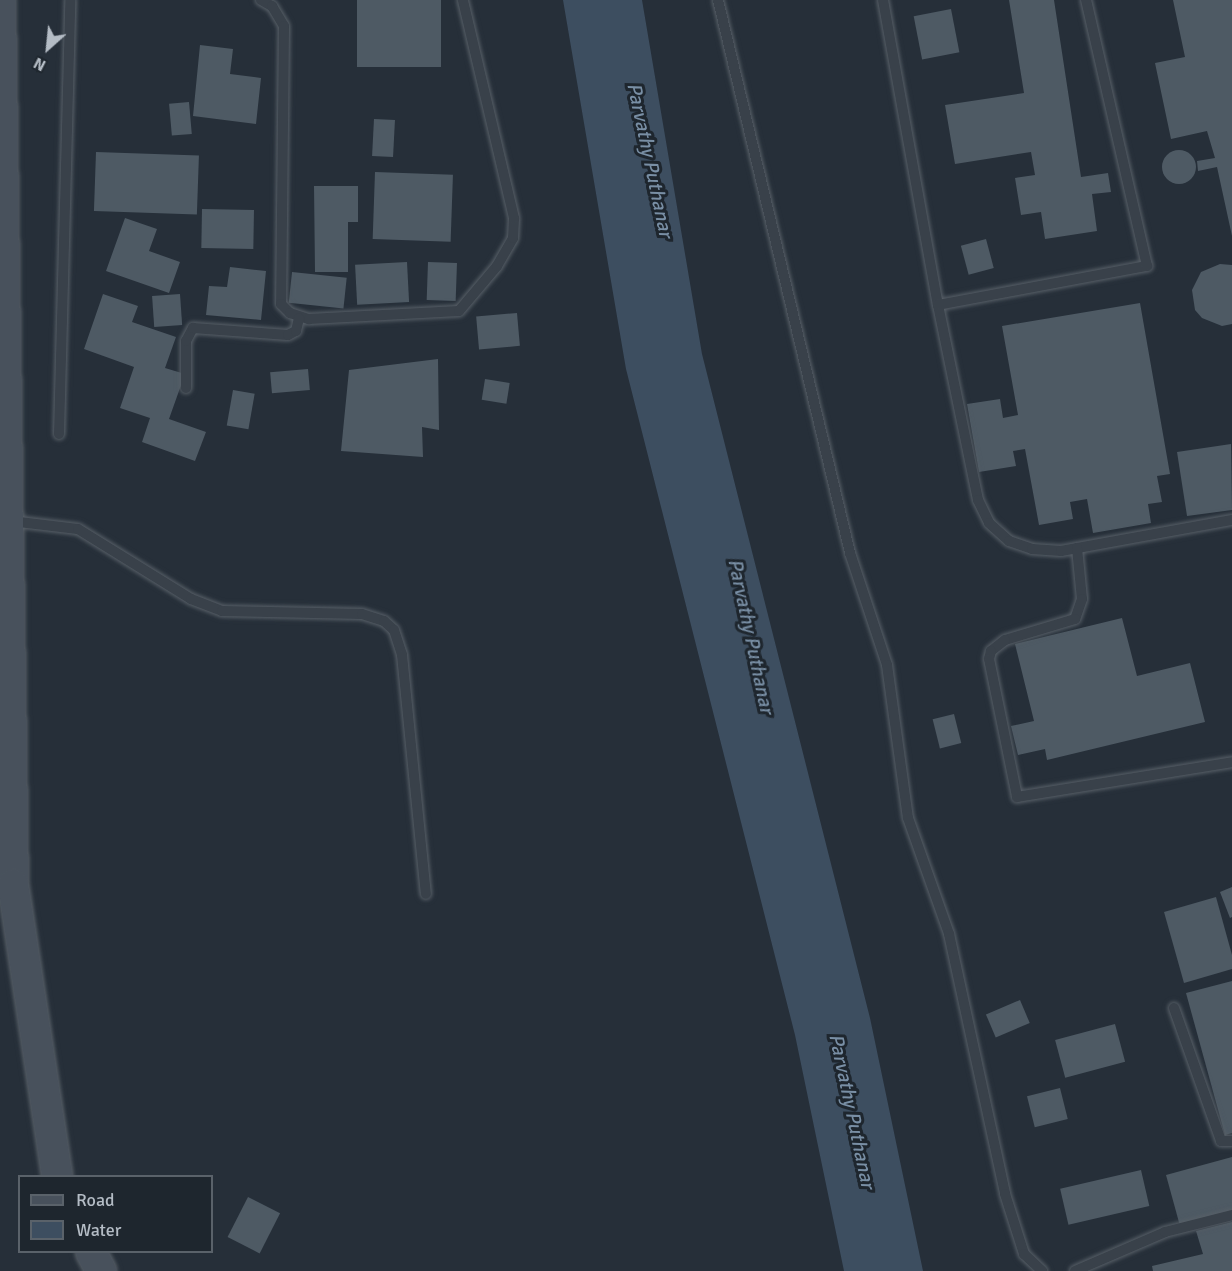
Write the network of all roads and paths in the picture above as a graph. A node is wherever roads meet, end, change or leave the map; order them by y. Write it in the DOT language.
graph roads {
  1 [pos="0,0"];
  2 [pos="70,0"];
  3 [pos="261,0"];
  4 [pos="463,0"];
  5 [pos="718,0"];
  6 [pos="883,0"];
  7 [pos="1086,0"];
  8 [pos="272,3"];
  9 [pos="938,305"];
  10 [pos="299,318"];
  11 [pos="186,388"];
  12 [pos="59,434"];
  13 [pos="1232,520"];
  14 [pos="10,521"];
  15 [pos="1077,548"];
  16 [pos="1232,762"];
  17 [pos="426,894"];
  18 [pos="1174,1008"];
  19 [pos="1232,1141"];
  20 [pos="57,1175"];
  21 [pos="1232,1215"];
  22 [pos="92,1253"];
  23 [pos="101,1271"];
  24 [pos="1042,1271"];
  25 [pos="1075,1271"];
  1 -- 14 [label="main road"];
  2 -- 12 [label="lane"];
  3 -- 8 [label="lane"];
  4 -- 10 [label="lane"];
  5 -- 24 [label="lane"];
  6 -- 9 [label="lane"];
  7 -- 9 [label="lane"];
  8 -- 10 [label="lane"];
  9 -- 15 [label="lane"];
  10 -- 11 [label="lane"];
  13 -- 15 [label="lane"];
  14 -- 17 [label="lane"];
  14 -- 20 [label="main road"];
  15 -- 16 [label="lane"];
  18 -- 19 [label="lane"];
  21 -- 25 [label="lane"];
  22 -- 23 [label="main road"];
}
